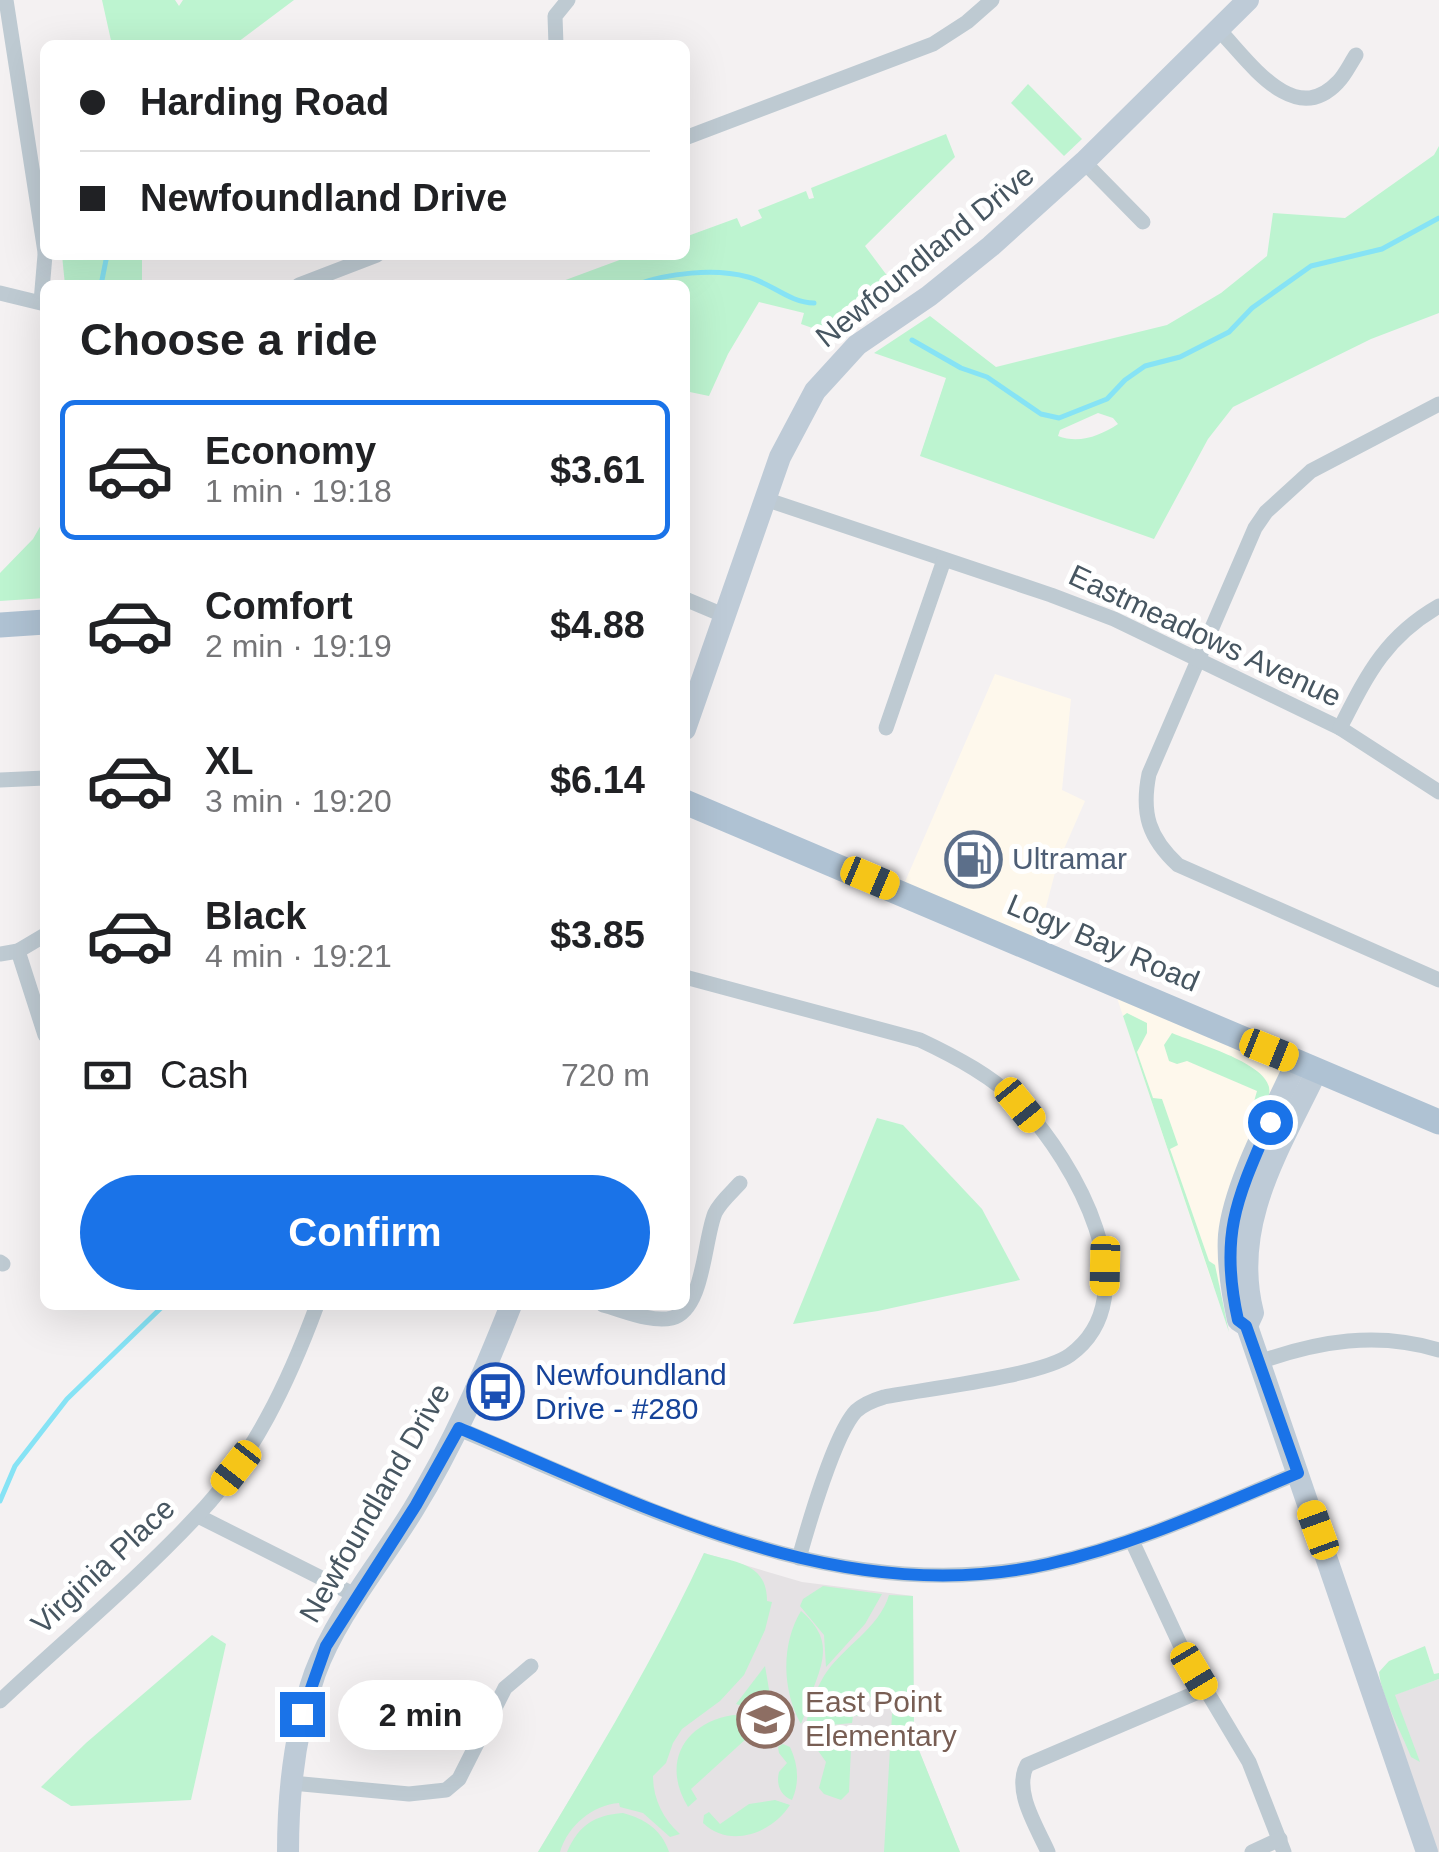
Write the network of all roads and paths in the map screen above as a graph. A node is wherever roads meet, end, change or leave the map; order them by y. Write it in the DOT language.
graph roads {
  1 [pos="6,0"];
  2 [pos="568,0"];
  3 [pos="992,0"];
  4 [pos="1248,0"];
  5 [pos="1220,30"];
  6 [pos="556,40"];
  7 [pos="1356,56"];
  8 [pos="8,72"];
  9 [pos="690,136"];
  10 [pos="1084,162"];
  11 [pos="40,204"];
  12 [pos="1143,222"];
  13 [pos="363,260"];
  14 [pos="312,280"];
  15 [pos="0,293"];
  16 [pos="40,302"];
  17 [pos="1439,404"];
  18 [pos="765,499"];
  19 [pos="944,560"];
  20 [pos="690,601"];
  21 [pos="1439,606"];
  22 [pos="723,614"];
  23 [pos="40,622"];
  24 [pos="0,625"];
  25 [pos="1198,660"];
  26 [pos="690,714"];
  27 [pos="886,728"];
  28 [pos="1340,728"];
  29 [pos="40,778"];
  30 [pos="0,780"];
  31 [pos="1439,792"];
  32 [pos="690,804"];
  33 [pos="40,937"];
  34 [pos="18,952"];
  35 [pos="0,954"];
  36 [pos="690,979"];
  37 [pos="1439,980"];
  38 [pos="40,1020"];
  39 [pos="1307,1065"];
  40 [pos="1439,1122"];
  41 [pos="740,1183"];
  42 [pos="690,1301"];
  43 [pos="315,1310"];
  44 [pos="509,1310"];
  45 [pos="622,1310"];
  46 [pos="685,1310"];
  47 [pos="1439,1350"];
  48 [pos="1259,1362"];
  49 [pos="459,1428"];
  50 [pos="1298,1473"];
  51 [pos="198,1516"];
  52 [pos="1132,1541"];
  53 [pos="799,1558"];
  54 [pos="357,1596"];
  55 [pos="531,1666"];
  56 [pos="1205,1688"];
  57 [pos="0,1700"];
  58 [pos="292,1783"];
  59 [pos="1282,1846"];
  60 [pos="288,1852"];
  61 [pos="1048,1852"];
  62 [pos="1252,1852"];
  63 [pos="1427,1852"];
  1 -- 8 [label="street"];
  2 -- 6 [label="street"];
  3 -- 9 [label="street"];
  4 -- 5 [label="street, Newfoundland Drive"];
  5 -- 7 [label="street"];
  5 -- 10 [label="street, Newfoundland Drive"];
  8 -- 11 [label="street"];
  10 -- 12 [label="street"];
  10 -- 18 [label="street, Newfoundland Drive"];
  13 -- 14 [label="street"];
  15 -- 16 [label="street"];
  17 -- 25 [label="street"];
  18 -- 19 [label="street, Eastmeadows Avenue"];
  18 -- 22 [label="street, Newfoundland Drive"];
  19 -- 25 [label="street, Eastmeadows Avenue"];
  19 -- 27 [label="street"];
  20 -- 22 [label="street"];
  21 -- 28 [label="street"];
  22 -- 26 [label="street, Newfoundland Drive"];
  23 -- 24 [label="main road"];
  25 -- 28 [label="street, Eastmeadows Avenue"];
  25 -- 37 [label="street"];
  28 -- 31 [label="street, Eastmeadows Avenue"];
  29 -- 30 [label="street"];
  32 -- 39 [label="main road, Logy Bay Road"];
  33 -- 34 [label="street"];
  34 -- 35 [label="street"];
  34 -- 38 [label="street"];
  36 -- 53 [label="street"];
  39 -- 40 [label="main road, Logy Bay Road"];
  39 -- 48 [label="street"];
  41 -- 42 [label="street"];
  43 -- 51 [label="street, Virginia Place"];
  44 -- 49 [label="street, Newfoundland Drive"];
  45 -- 46 [label="street"];
  47 -- 48 [label="street"];
  48 -- 50 [label="street"];
  49 -- 53 [label="street"];
  49 -- 54 [label="street, Newfoundland Drive"];
  50 -- 52 [label="street"];
  50 -- 63 [label="street"];
  51 -- 54 [label="street"];
  51 -- 57 [label="street, Virginia Place"];
  52 -- 53 [label="street"];
  52 -- 56 [label="street"];
  54 -- 58 [label="street, Newfoundland Drive"];
  55 -- 58 [label="street"];
  56 -- 59 [label="street"];
  56 -- 61 [label="street"];
  58 -- 60 [label="street, Newfoundland Drive"];
  59 -- 62 [label="street"];
}
